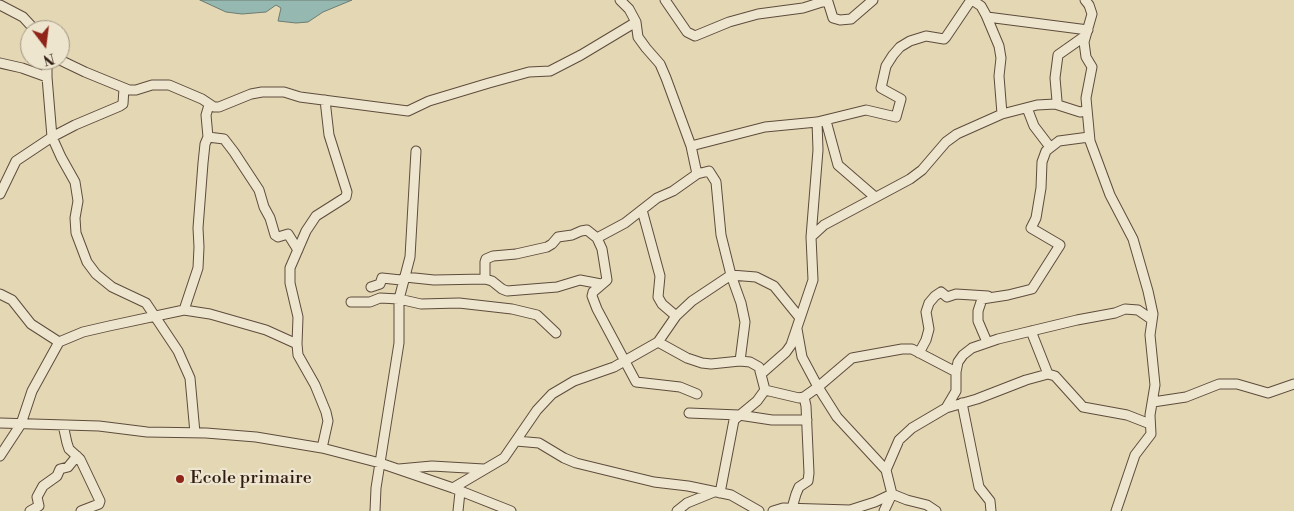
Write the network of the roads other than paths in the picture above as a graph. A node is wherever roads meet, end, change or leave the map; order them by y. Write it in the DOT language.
graph roads {
  1 [pos="620,0"];
  2 [pos="665,0"];
  3 [pos="873,0"];
  4 [pos="971,0"];
  5 [pos="1085,0"];
  6 [pos="0,5"];
  7 [pos="987,17"];
  8 [pos="26,20"];
  9 [pos="636,22"];
  10 [pos="1087,33"];
  11 [pos="0,63"];
  12 [pos="70,65"];
  13 [pos="47,70"];
  14 [pos="47,77"];
  15 [pos="124,88"];
  16 [pos="325,100"];
  17 [pos="1055,104"];
  18 [pos="209,105"];
  19 [pos="1027,108"];
  20 [pos="1086,111"];
  21 [pos="1002,114"];
  22 [pos="821,122"];
  23 [pos="52,137"];
  24 [pos="208,137"];
  25 [pos="1090,137"];
  26 [pos="691,146"];
  27 [pos="1050,147"];
  28 [pos="416,151"];
  29 [pos="697,174"];
  30 [pos="0,194"];
  31 [pos="875,197"];
  32 [pos="642,210"];
  33 [pos="811,237"];
  34 [pos="597,238"];
  35 [pos="298,250"];
  36 [pos="731,275"];
  37 [pos="405,278"];
  38 [pos="485,279"];
  39 [pos="602,284"];
  40 [pos="371,288"];
  41 [pos="0,294"];
  42 [pos="1008,295"];
  43 [pos="399,299"];
  44 [pos="352,302"];
  45 [pos="184,310"];
  46 [pos="156,316"];
  47 [pos="676,316"];
  48 [pos="800,318"];
  49 [pos="1151,319"];
  50 [pos="797,329"];
  51 [pos="1031,331"];
  52 [pos="556,333"];
  53 [pos="59,342"];
  54 [pos="658,342"];
  55 [pos="987,342"];
  56 [pos="297,344"];
  57 [pos="919,352"];
  58 [pos="624,360"];
  59 [pos="740,361"];
  60 [pos="956,372"];
  61 [pos="761,374"];
  62 [pos="1048,374"];
  63 [pos="1294,384"];
  64 [pos="818,387"];
  65 [pos="765,390"];
  66 [pos="697,394"];
  67 [pos="804,397"];
  68 [pos="1153,402"];
  69 [pos="962,403"];
  70 [pos="946,408"];
  71 [pos="689,412"];
  72 [pos="739,415"];
  73 [pos="807,420"];
  74 [pos="0,423"];
  75 [pos="21,424"];
  76 [pos="1150,424"];
  77 [pos="63,425"];
  78 [pos="195,433"];
  79 [pos="516,441"];
  80 [pos="322,448"];
  81 [pos="0,456"];
  82 [pos="77,456"];
  83 [pos="380,463"];
  84 [pos="398,469"];
  85 [pos="484,469"];
  86 [pos="886,470"];
  87 [pos="456,490"];
  88 [pos="717,492"];
  89 [pos="892,494"];
  90 [pos="792,508"];
  91 [pos="30,511"];
  92 [pos="81,511"];
  93 [pos="375,511"];
  94 [pos="458,511"];
  95 [pos="511,511"];
  96 [pos="677,511"];
  97 [pos="759,511"];
  98 [pos="773,511"];
  99 [pos="842,511"];
  100 [pos="884,511"];
  101 [pos="936,511"];
  102 [pos="991,511"];
  103 [pos="1116,511"];
  1 -- 9 [label="street"];
  2 -- 3 [label="street"];
  4 -- 7 [label="street"];
  4 -- 22 [label="street"];
  5 -- 10 [label="street"];
  6 -- 8 [label="street"];
  7 -- 10 [label="street"];
  7 -- 21 [label="street"];
  9 -- 16 [label="street"];
  9 -- 26 [label="street"];
  10 -- 17 [label="street"];
  10 -- 20 [label="street"];
  11 -- 14 [label="street"];
  12 -- 15 [label="street"];
  13 -- 14 [label="street"];
  14 -- 23 [label="street"];
  15 -- 18 [label="street"];
  15 -- 23 [label="street"];
  16 -- 18 [label="street"];
  16 -- 35 [label="street"];
  17 -- 19 [label="street"];
  17 -- 20 [label="street"];
  18 -- 24 [label="street"];
  19 -- 21 [label="street"];
  19 -- 27 [label="street"];
  20 -- 25 [label="street"];
  21 -- 31 [label="street"];
  22 -- 26 [label="street"];
  22 -- 31 [label="street"];
  22 -- 33 [label="street"];
  23 -- 30 [label="street"];
  23 -- 46 [label="street"];
  24 -- 35 [label="street"];
  24 -- 45 [label="street"];
  25 -- 27 [label="street"];
  25 -- 49 [label="street"];
  26 -- 29 [label="street"];
  27 -- 42 [label="street"];
  28 -- 37 [label="street"];
  29 -- 32 [label="street"];
  29 -- 36 [label="street"];
  31 -- 33 [label="street"];
  32 -- 34 [label="street"];
  32 -- 47 [label="street"];
  33 -- 48 [label="street"];
  34 -- 38 [label="street"];
  34 -- 39 [label="street"];
  35 -- 56 [label="street"];
  36 -- 47 [label="street"];
  36 -- 48 [label="street"];
  36 -- 59 [label="street"];
  37 -- 38 [label="street"];
  37 -- 40 [label="street"];
  37 -- 43 [label="street"];
  38 -- 39 [label="street"];
  39 -- 58 [label="street"];
  41 -- 53 [label="street"];
  42 -- 55 [label="street"];
  42 -- 57 [label="street"];
  43 -- 44 [label="street"];
  43 -- 52 [label="street"];
  43 -- 83 [label="street"];
  45 -- 46 [label="street"];
  45 -- 56 [label="street"];
  46 -- 53 [label="street"];
  46 -- 78 [label="street"];
  47 -- 54 [label="street"];
  48 -- 50 [label="street"];
  49 -- 51 [label="street"];
  49 -- 68 [label="street"];
  50 -- 61 [label="street"];
  50 -- 64 [label="street"];
  51 -- 55 [label="street"];
  51 -- 62 [label="street"];
  53 -- 75 [label="street"];
  54 -- 58 [label="street"];
  54 -- 59 [label="street"];
  55 -- 60 [label="street"];
  56 -- 80 [label="street"];
  57 -- 60 [label="street"];
  57 -- 64 [label="street"];
  58 -- 66 [label="street"];
  58 -- 79 [label="street"];
  59 -- 61 [label="street"];
  60 -- 70 [label="street"];
  61 -- 65 [label="street"];
  62 -- 69 [label="street"];
  62 -- 76 [label="street"];
  63 -- 68 [label="street"];
  64 -- 67 [label="street"];
  64 -- 86 [label="street"];
  65 -- 67 [label="street"];
  65 -- 72 [label="street"];
  67 -- 73 [label="street"];
  68 -- 76 [label="street"];
  69 -- 70 [label="street"];
  69 -- 102 [label="street"];
  70 -- 86 [label="street"];
  71 -- 72 [label="street"];
  72 -- 73 [label="street"];
  72 -- 88 [label="street"];
  73 -- 90 [label="street"];
  74 -- 75 [label="street"];
  75 -- 77 [label="street"];
  75 -- 81 [label="street"];
  76 -- 103 [label="street"];
  77 -- 78 [label="street"];
  77 -- 82 [label="street"];
  78 -- 80 [label="street"];
  79 -- 85 [label="street"];
  79 -- 88 [label="street"];
  80 -- 83 [label="street"];
  82 -- 91 [label="street"];
  82 -- 92 [label="street"];
  83 -- 84 [label="street"];
  83 -- 93 [label="street"];
  84 -- 85 [label="street"];
  84 -- 87 [label="street"];
  85 -- 87 [label="street"];
  86 -- 89 [label="street"];
  87 -- 94 [label="street"];
  87 -- 95 [label="street"];
  88 -- 96 [label="street"];
  88 -- 97 [label="street"];
  89 -- 99 [label="street"];
  89 -- 100 [label="street"];
  89 -- 101 [label="street"];
  90 -- 98 [label="street"];
  90 -- 99 [label="street"];
}
